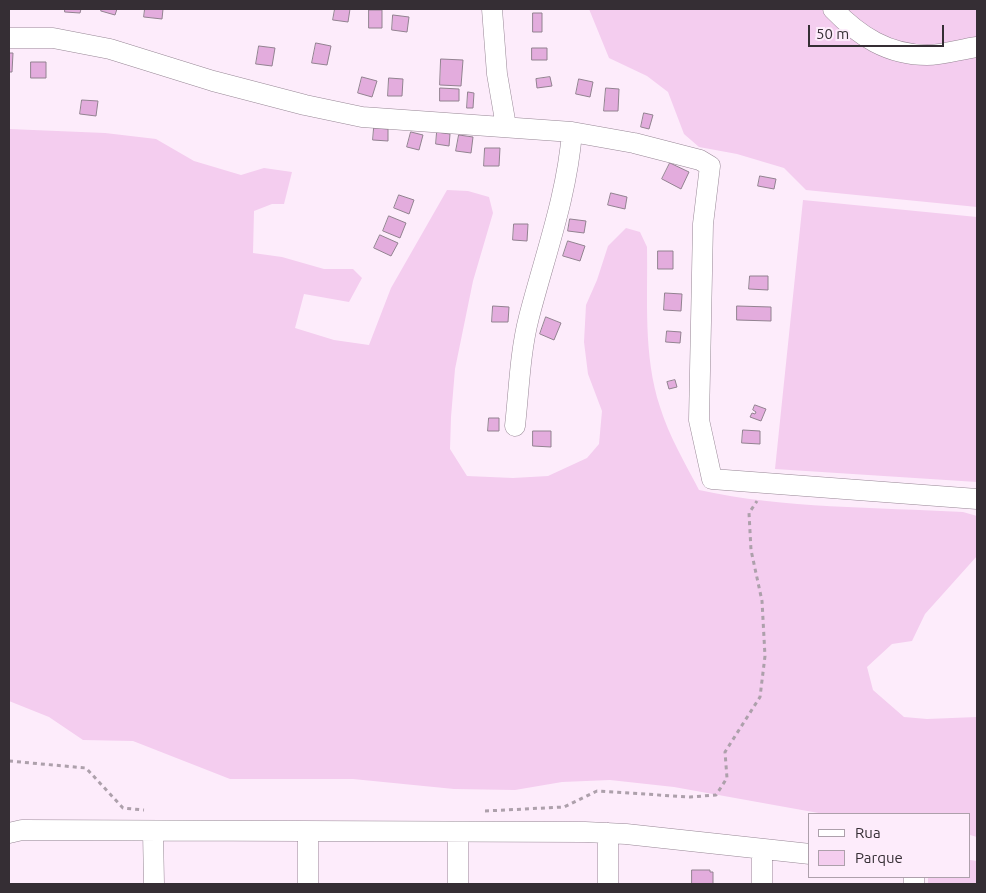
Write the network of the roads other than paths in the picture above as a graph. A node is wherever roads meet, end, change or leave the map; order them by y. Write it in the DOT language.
graph roads {
  1 [pos="492,9"];
  2 [pos="833,9"];
  3 [pos="9,38"];
  4 [pos="977,47"];
  5 [pos="506,126"];
  6 [pos="572,132"];
  7 [pos="516,426"];
  8 [pos="977,499"];
  9 [pos="153,832"];
  10 [pos="308,832"];
  11 [pos="458,832"];
  12 [pos="9,833"];
  13 [pos="608,833"];
  14 [pos="762,848"];
  15 [pos="808,854"];
  16 [pos="154,884"];
  17 [pos="308,884"];
  18 [pos="458,884"];
  19 [pos="608,884"];
  20 [pos="762,884"];
  1 -- 5 [label="street"];
  2 -- 4 [label="street"];
  3 -- 5 [label="street"];
  5 -- 6 [label="street"];
  6 -- 7 [label="street"];
  6 -- 8 [label="street"];
  9 -- 10 [label="street"];
  9 -- 12 [label="street"];
  9 -- 16 [label="street"];
  10 -- 11 [label="street"];
  10 -- 17 [label="street"];
  11 -- 13 [label="street"];
  11 -- 18 [label="street"];
  13 -- 14 [label="street"];
  13 -- 19 [label="street"];
  14 -- 15 [label="street"];
  14 -- 20 [label="street"];
}
